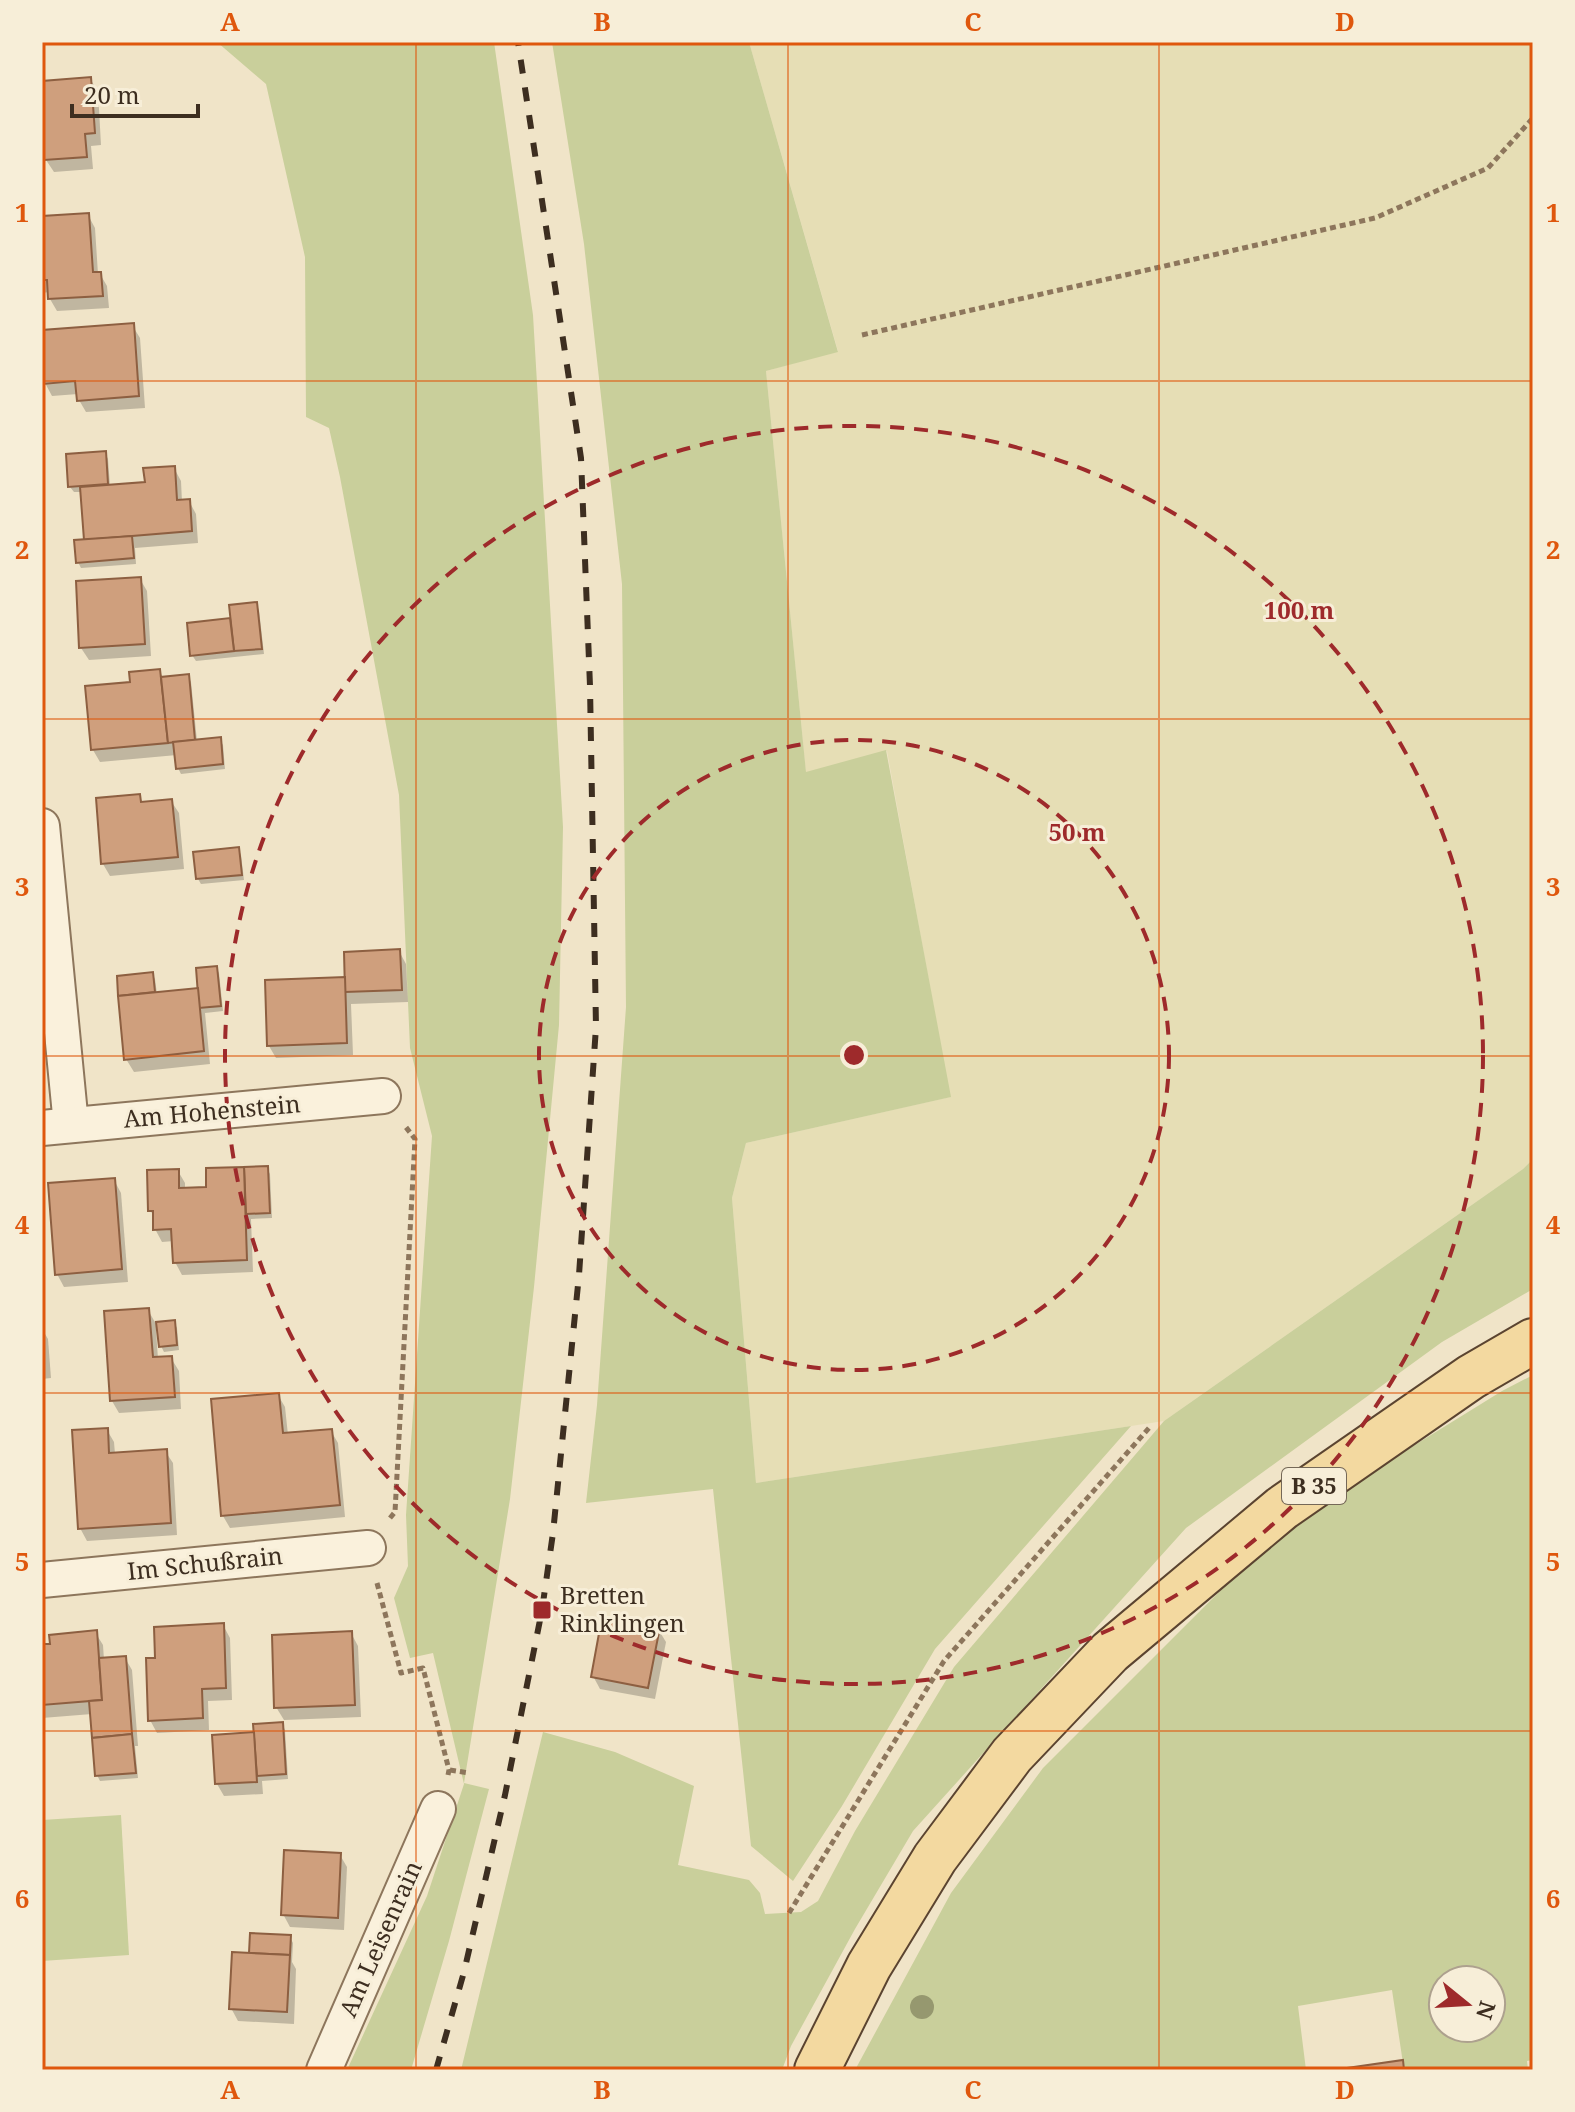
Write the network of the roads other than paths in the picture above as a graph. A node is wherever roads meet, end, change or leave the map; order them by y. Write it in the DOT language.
graph roads {
  1 [pos="42,826"];
  2 [pos="383,1096"];
  3 [pos="56,1126"];
  4 [pos="1533,1341"];
  5 [pos="368,1548"];
  6 [pos="42,1580"];
  7 [pos="438,1809"];
  8 [pos="324,2070"];
  9 [pos="817,2070"];
  1 -- 3 [label="street"];
  2 -- 3 [label="street, Am Hohenstein"];
  4 -- 9 [label="main road, B 35"];
  5 -- 6 [label="street, Im Schußrain"];
  7 -- 8 [label="street, Am Leisenrain"];
}
